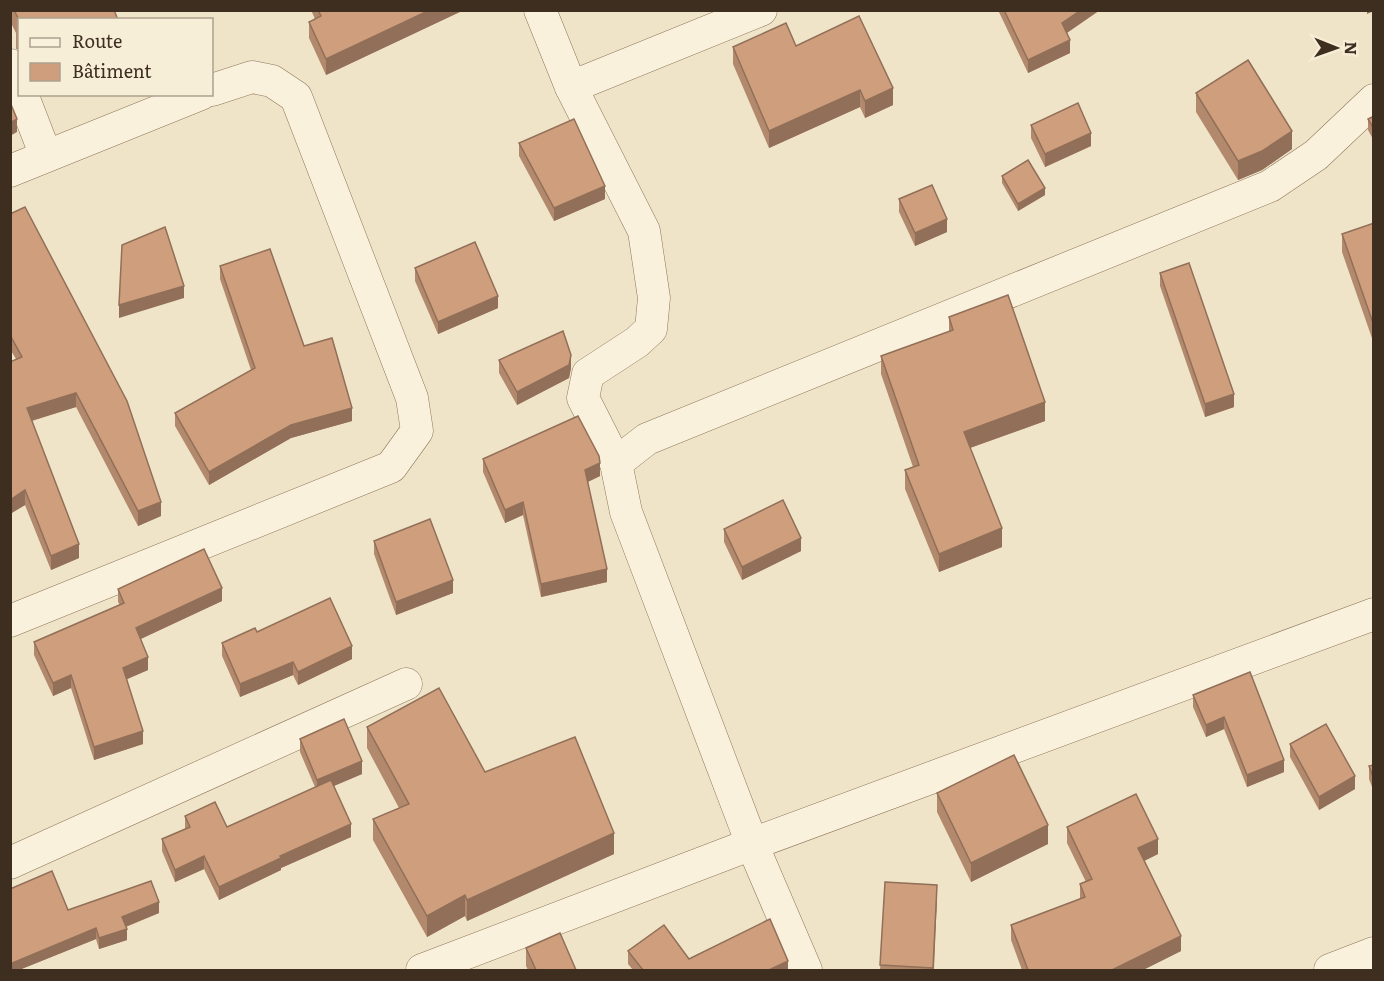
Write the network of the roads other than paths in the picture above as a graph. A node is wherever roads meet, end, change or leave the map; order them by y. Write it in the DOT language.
graph roads {
  1 [pos="540,10"];
  2 [pos="761,10"];
  3 [pos="10,65"];
  4 [pos="18,83"];
  5 [pos="571,87"];
  6 [pos="213,90"];
  7 [pos="23,96"];
  8 [pos="196,96"];
  9 [pos="1374,100"];
  10 [pos="46,156"];
  11 [pos="10,171"];
  12 [pos="616,463"];
  13 [pos="1374,614"];
  14 [pos="10,621"];
  15 [pos="406,684"];
  16 [pos="752,844"];
  17 [pos="10,863"];
  18 [pos="1374,953"];
  19 [pos="422,970"];
  20 [pos="806,970"];
  21 [pos="1330,970"];
  1 -- 5 [label="street"];
  2 -- 5 [label="street"];
  3 -- 4 [label="street"];
  5 -- 12 [label="street"];
  6 -- 14 [label="street"];
  7 -- 10 [label="street"];
  8 -- 10 [label="street"];
  9 -- 12 [label="street"];
  10 -- 11 [label="street"];
  12 -- 16 [label="street"];
  13 -- 16 [label="street"];
  15 -- 17 [label="street"];
  16 -- 19 [label="street"];
  16 -- 20 [label="street"];
  18 -- 21 [label="street"];
}
